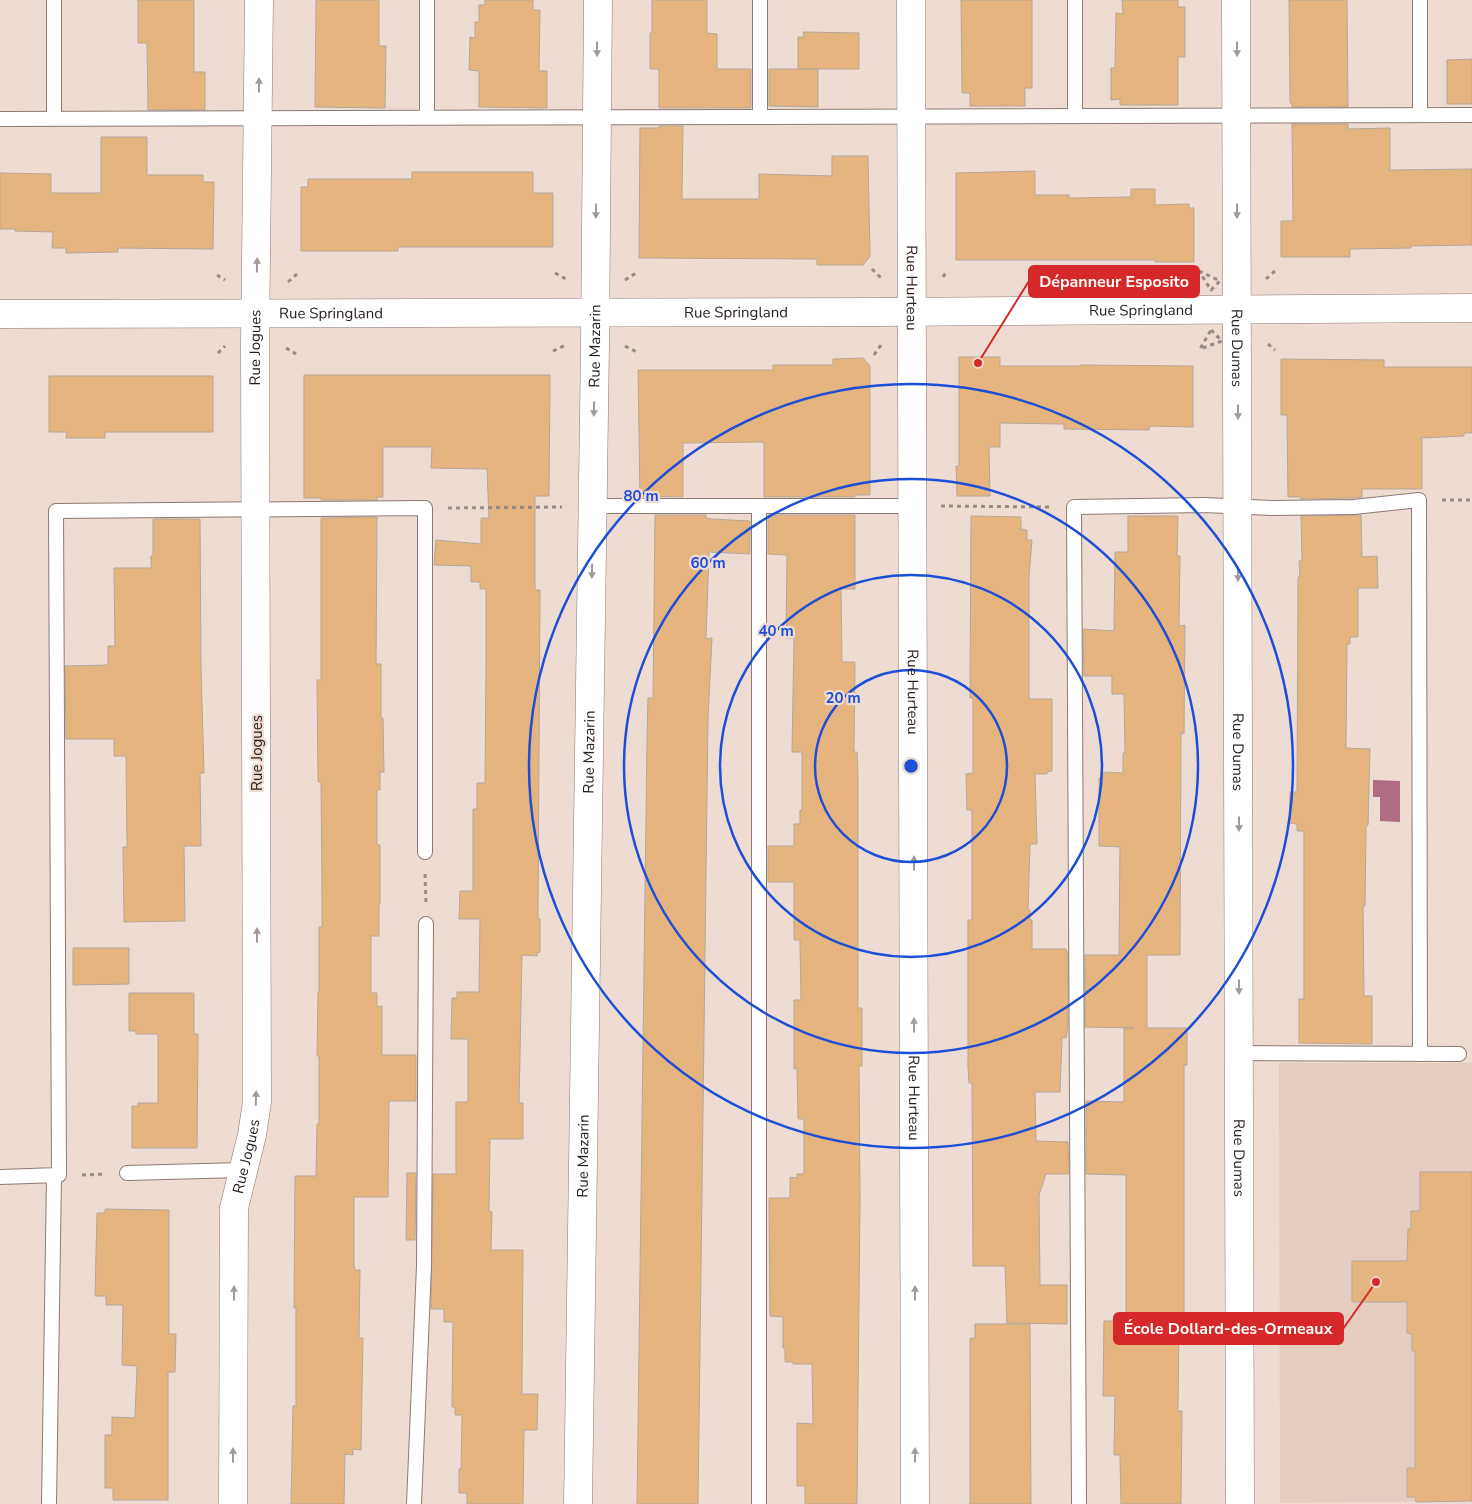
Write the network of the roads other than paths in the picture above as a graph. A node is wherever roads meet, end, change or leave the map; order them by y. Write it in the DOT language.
graph roads {
  1 [pos="54,0"];
  2 [pos="259,0"];
  3 [pos="427,0"];
  4 [pos="598,0"];
  5 [pos="760,0"];
  6 [pos="911,0"];
  7 [pos="1075,0"];
  8 [pos="1236,0"];
  9 [pos="1420,0"];
  10 [pos="1238,115"];
  11 [pos="1420,115"];
  12 [pos="1472,115"];
  13 [pos="912,116"];
  14 [pos="1075,116"];
  15 [pos="427,117"];
  16 [pos="597,117"];
  17 [pos="760,117"];
  18 [pos="54,118"];
  19 [pos="259,118"];
  20 [pos="0,119"];
  21 [pos="1472,308"];
  22 [pos="1238,310"];
  23 [pos="912,312"];
  24 [pos="595,313"];
  25 [pos="0,314"];
  26 [pos="256,314"];
  27 [pos="593,506"];
  28 [pos="759,506"];
  29 [pos="913,506"];
  30 [pos="1238,506"];
  31 [pos="257,508"];
  32 [pos="425,852"];
  33 [pos="426,924"];
  34 [pos="1239,1054"];
  35 [pos="1420,1054"];
  36 [pos="1458,1054"];
  37 [pos="242,1170"];
  38 [pos="127,1173"];
  39 [pos="56,1175"];
  40 [pos="0,1177"];
  41 [pos="50,1504"];
  42 [pos="232,1504"];
  43 [pos="414,1504"];
  44 [pos="578,1504"];
  45 [pos="759,1504"];
  46 [pos="915,1504"];
  47 [pos="1079,1504"];
  48 [pos="1240,1504"];
  1 -- 18 [label="lane"];
  19 -- 2 [label="street, Rue Jogues, one-way"];
  3 -- 15 [label="lane"];
  4 -- 16 [label="street, Rue Mazarin, one-way"];
  5 -- 17 [label="lane"];
  6 -- 13 [label="street, Rue Hurteau"];
  7 -- 14 [label="lane"];
  8 -- 10 [label="street, Rue Dumas, one-way"];
  9 -- 11 [label="lane"];
  10 -- 11 [label="lane"];
  10 -- 14 [label="lane"];
  10 -- 22 [label="street, Rue Dumas, one-way"];
  11 -- 12 [label="lane"];
  13 -- 14 [label="lane"];
  13 -- 17 [label="lane"];
  13 -- 23 [label="street, Rue Hurteau"];
  15 -- 16 [label="lane"];
  15 -- 19 [label="lane"];
  16 -- 17 [label="lane"];
  16 -- 24 [label="street, Rue Mazarin, one-way"];
  18 -- 19 [label="lane"];
  18 -- 20 [label="lane"];
  26 -- 19 [label="street, Rue Jogues, one-way"];
  21 -- 22 [label="street, Rue Springland"];
  22 -- 23 [label="street, Rue Springland"];
  22 -- 30 [label="street, Rue Dumas, one-way"];
  23 -- 24 [label="street, Rue Springland"];
  23 -- 29 [label="street, Rue Hurteau"];
  24 -- 26 [label="street, Rue Springland"];
  24 -- 27 [label="street, Rue Mazarin, one-way"];
  25 -- 26 [label="street, Rue Springland"];
  26 -- 31 [label="street, Rue Jogues"];
  27 -- 28 [label="lane"];
  27 -- 44 [label="street, Rue Mazarin, one-way"];
  28 -- 29 [label="lane"];
  28 -- 45 [label="lane"];
  46 -- 29 [label="street, Rue Hurteau, one-way"];
  30 -- 34 [label="street, Rue Dumas, one-way"];
  30 -- 35 [label="lane"];
  30 -- 47 [label="lane"];
  31 -- 32 [label="lane"];
  37 -- 31 [label="street, Rue Jogues, one-way"];
  31 -- 39 [label="lane"];
  33 -- 43 [label="lane"];
  34 -- 35 [label="lane"];
  34 -- 48 [label="street, Rue Dumas"];
  35 -- 36 [label="lane"];
  37 -- 38 [label="lane"];
  42 -- 37 [label="street, Rue Jogues, one-way"];
  39 -- 40 [label="lane"];
  39 -- 41 [label="lane"];
}
